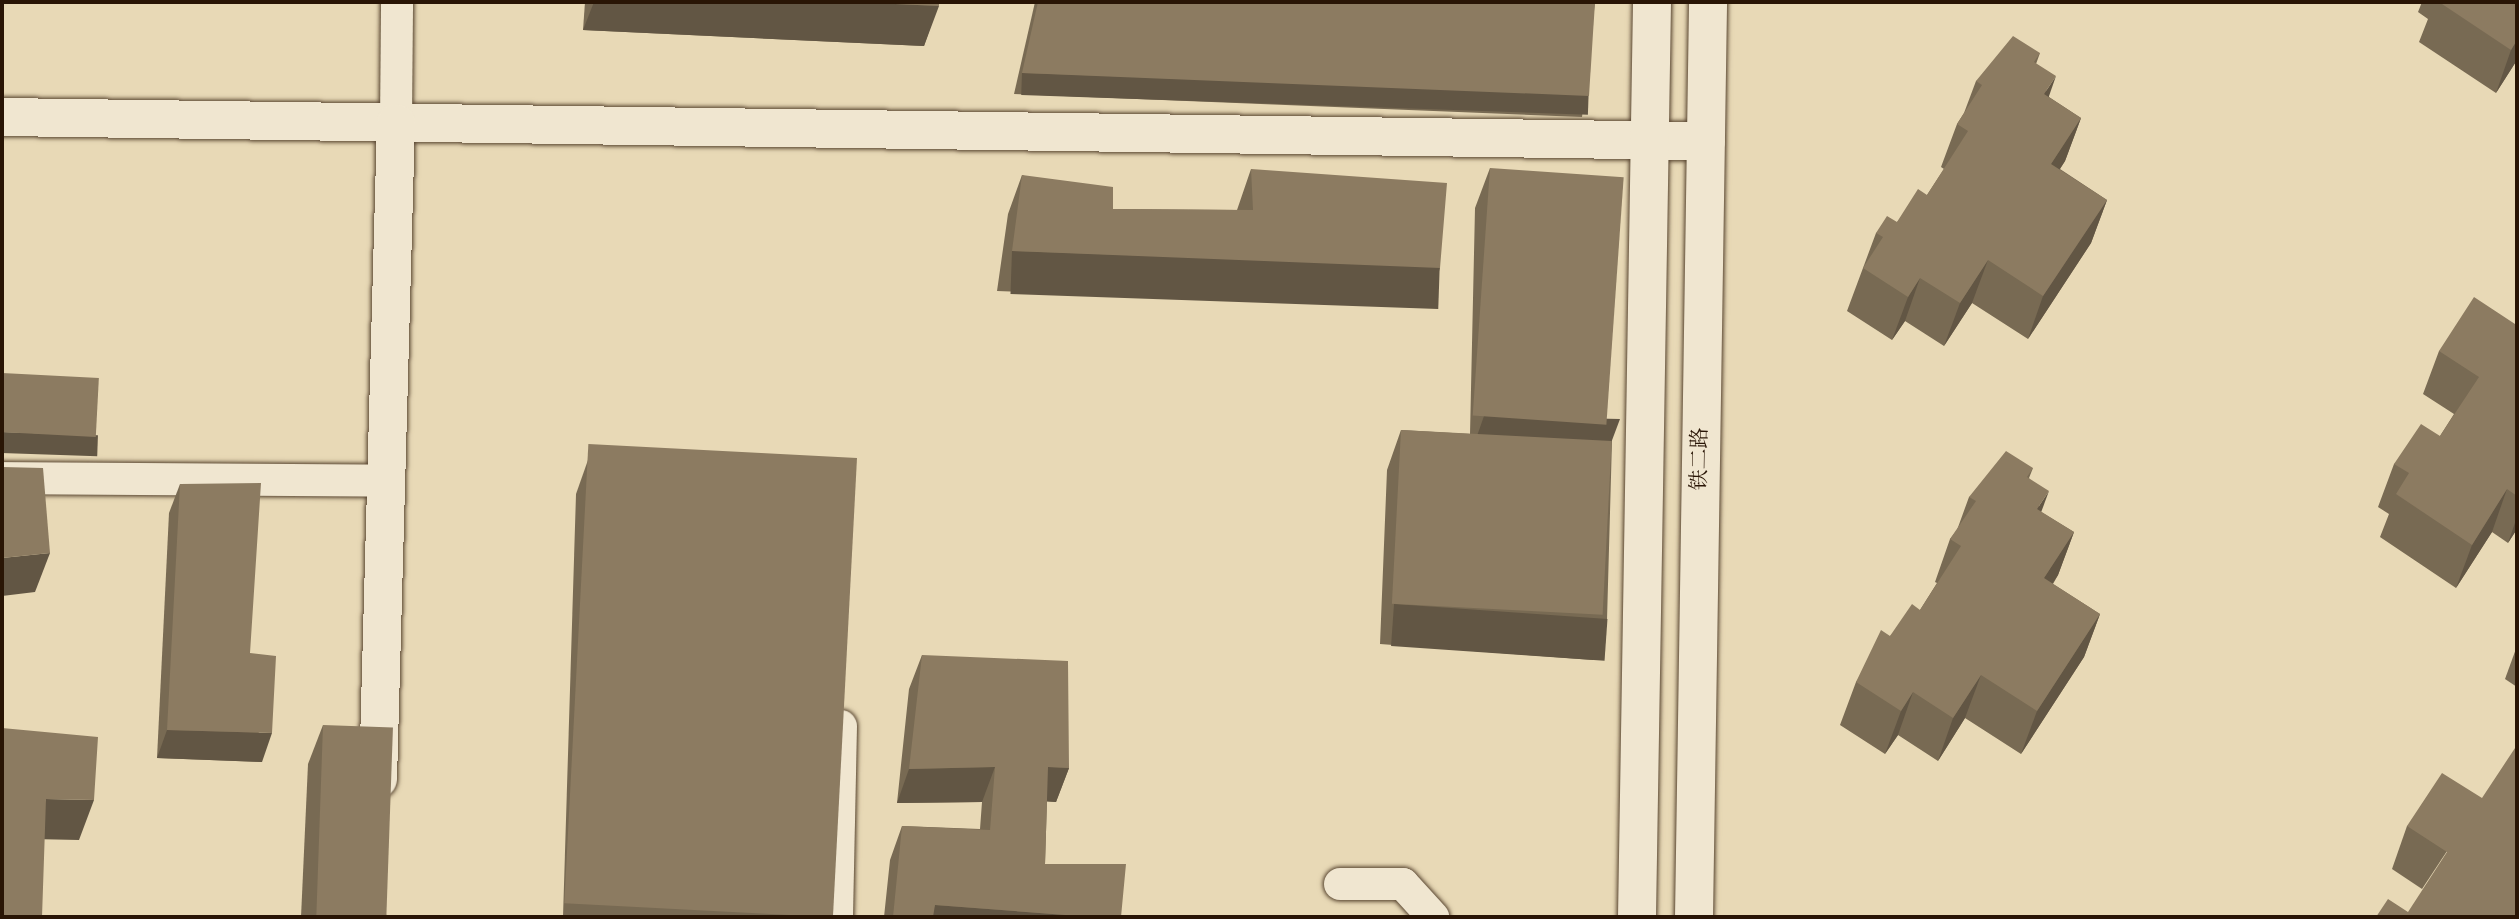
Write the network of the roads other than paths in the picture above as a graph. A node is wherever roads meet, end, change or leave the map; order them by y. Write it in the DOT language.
graph roads {
  1 [pos="397,2"];
  2 [pos="1652,2"];
  3 [pos="1709,2"];
  4 [pos="2,117"];
  5 [pos="396,123"];
  6 [pos="1650,140"];
  7 [pos="1706,141"];
  8 [pos="2,478"];
  9 [pos="388,481"];
  10 [pos="841,716"];
  11 [pos="377,822"];
  12 [pos="1340,884"];
  13 [pos="837,917"];
  14 [pos="1433,917"];
  15 [pos="1637,917"];
  16 [pos="1694,917"];
  1 -- 5 [label="lane"];
  2 -- 6 [label="street"];
  3 -- 7 [label="street, 铁二路"];
  4 -- 5 [label="street"];
  5 -- 6 [label="street"];
  5 -- 9 [label="street"];
  6 -- 7 [label="street"];
  6 -- 15 [label="street"];
  7 -- 16 [label="street, 铁二路"];
  8 -- 9 [label="lane"];
  9 -- 11 [label="street"];
  10 -- 13 [label="lane"];
  12 -- 14 [label="lane"];
}
